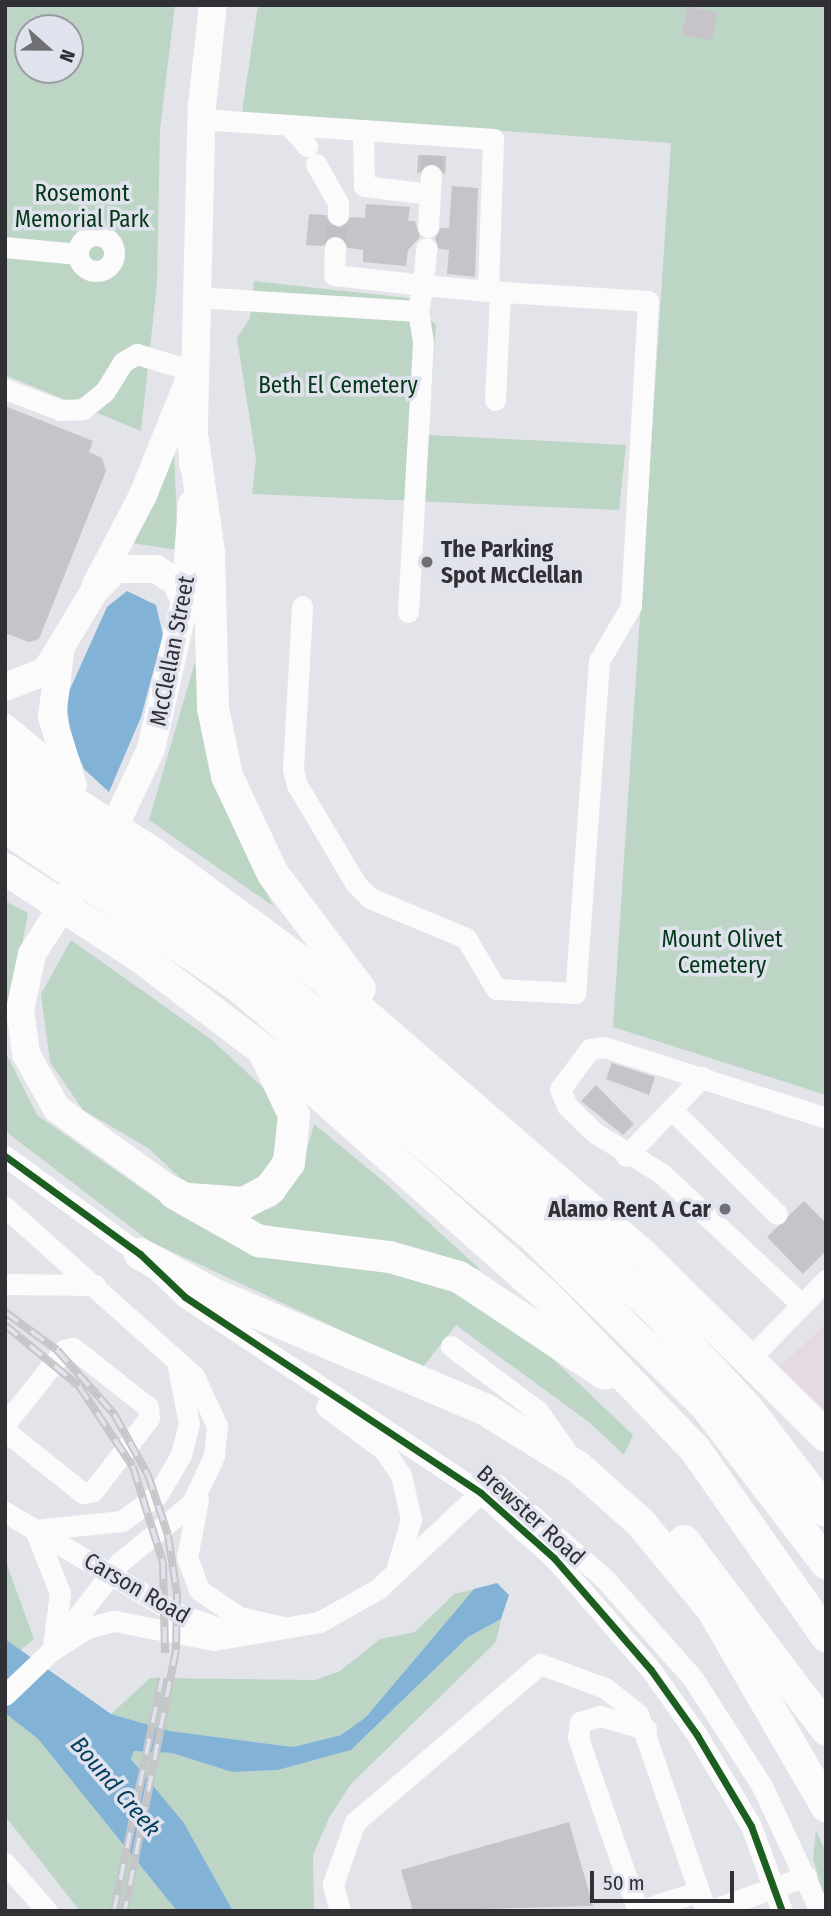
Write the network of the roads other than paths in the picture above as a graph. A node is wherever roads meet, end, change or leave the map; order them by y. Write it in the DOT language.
graph roads {
  1 [pos="213,5"];
  2 [pos="201,119"];
  3 [pos="289,125"];
  4 [pos="363,130"];
  5 [pos="431,165"];
  6 [pos="338,215"];
  7 [pos="5,247"];
  8 [pos="335,247"];
  9 [pos="78,254"];
  10 [pos="424,285"];
  11 [pos="494,292"];
  12 [pos="195,297"];
  13 [pos="418,312"];
  14 [pos="193,371"];
  15 [pos="5,388"];
  16 [pos="495,400"];
  17 [pos="193,440"];
  18 [pos="185,601"];
  19 [pos="89,602"];
  20 [pos="302,606"];
  21 [pos="408,612"];
  22 [pos="61,653"];
  23 [pos="5,687"];
  24 [pos="5,728"];
  25 [pos="5,759"];
  26 [pos="74,786"];
  27 [pos="5,794"];
  28 [pos="98,817"];
  29 [pos="5,827"];
  30 [pos="5,869"];
  31 [pos="263,1049"];
  32 [pos="431,1068"];
  33 [pos="702,1077"];
  34 [pos="671,1109"];
  35 [pos="826,1118"];
  36 [pos="5,1156"];
  37 [pos="626,1156"];
  38 [pos="174,1194"];
  39 [pos="5,1207"];
  40 [pos="777,1214"];
  41 [pos="140,1254"];
  42 [pos="826,1280"];
  43 [pos="5,1284"];
  44 [pos="95,1285"];
  45 [pos="800,1303"];
  46 [pos="451,1346"];
  47 [pos="173,1356"];
  48 [pos="750,1359"];
  49 [pos="281,1364"];
  50 [pos="670,1420"];
  51 [pos="819,1423"];
  52 [pos="5,1424"];
  53 [pos="5,1431"];
  54 [pos="578,1467"];
  55 [pos="202,1488"];
  56 [pos="481,1493"];
  57 [pos="826,1511"];
  58 [pos="5,1512"];
  59 [pos="35,1530"];
  60 [pos="826,1563"];
  61 [pos="109,1573"];
  62 [pos="393,1577"];
  63 [pos="303,1628"];
  64 [pos="826,1636"];
  65 [pos="248,1638"];
  66 [pos="51,1651"];
  67 [pos="667,1692"];
  68 [pos="5,1695"];
  69 [pos="642,1722"];
  70 [pos="826,1729"];
  71 [pos="750,1766"];
  72 [pos="726,1782"];
  73 [pos="826,1805"];
  74 [pos="5,1863"];
  75 [pos="806,1876"];
  76 [pos="774,1887"];
  77 [pos="704,1905"];
  78 [pos="47,1911"];
  79 [pos="340,1911"];
  80 [pos="638,1911"];
  81 [pos="782,1911"];
  82 [pos="820,1911"];
  1 -- 2 [label="main road, McClellan Street"];
  2 -- 3 [label="street"];
  2 -- 12 [label="main road, McClellan Street"];
  3 -- 4 [label="street"];
  3 -- 6 [label="street"];
  4 -- 5 [label="street"];
  4 -- 5 [label="street"];
  5 -- 10 [label="street"];
  5 -- 11 [label="street"];
  7 -- 9 [label="street"];
  8 -- 10 [label="street"];
  10 -- 11 [label="street"];
  10 -- 13 [label="street"];
  11 -- 16 [label="street"];
  11 -- 20 [label="street"];
  12 -- 13 [label="street"];
  12 -- 14 [label="main road, McClellan Street"];
  13 -- 21 [label="street"];
  14 -- 15 [label="street"];
  14 -- 17 [label="main road, McClellan Street"];
  14 -- 19 [label="main road"];
  17 -- 18 [label="main road, McClellan Street"];
  17 -- 32 [label="highway"];
  18 -- 19 [label="main road"];
  18 -- 38 [label="main road, McClellan Street"];
  19 -- 22 [label="main road"];
  22 -- 23 [label="main road"];
  22 -- 26 [label="main road"];
  24 -- 26 [label="main road"];
  25 -- 28 [label="highway"];
  26 -- 28 [label="main road"];
  27 -- 57 [label="highway"];
  28 -- 32 [label="highway"];
  29 -- 60 [label="highway"];
  30 -- 31 [label="highway"];
  31 -- 38 [label="highway"];
  31 -- 50 [label="highway"];
  32 -- 48 [label="highway"];
  33 -- 34 [label="street"];
  33 -- 35 [label="street"];
  33 -- 37 [label="street"];
  34 -- 37 [label="street"];
  34 -- 40 [label="street"];
  36 -- 41 [label="street, Brewster Road"];
  37 -- 45 [label="street"];
  38 -- 50 [label="highway"];
  39 -- 44 [label="street"];
  41 -- 49 [label="street, Brewster Road"];
  41 -- 54 [label="highway"];
  42 -- 45 [label="street"];
  43 -- 44 [label="street"];
  44 -- 47 [label="street"];
  45 -- 48 [label="street"];
  46 -- 54 [label="street"];
  47 -- 55 [label="street"];
  47 -- 59 [label="street"];
  48 -- 51 [label="highway"];
  49 -- 56 [label="street, Brewster Road"];
  49 -- 62 [label="street"];
  50 -- 64 [label="highway"];
  52 -- 53 [label="street"];
  54 -- 70 [label="highway"];
  54 -- 73 [label="highway"];
  55 -- 61 [label="street"];
  55 -- 63 [label="street"];
  56 -- 62 [label="street, Carson Road"];
  56 -- 67 [label="street, Brewster Road"];
  56 -- 71 [label="street, Brewster Road"];
  58 -- 59 [label="street, Carson Road"];
  59 -- 61 [label="street, Carson Road"];
  59 -- 66 [label="street"];
  61 -- 65 [label="street, Carson Road"];
  61 -- 66 [label="street"];
  62 -- 63 [label="street, Carson Road"];
  63 -- 65 [label="street, Carson Road"];
  65 -- 66 [label="street"];
  66 -- 68 [label="street"];
  67 -- 69 [label="street"];
  67 -- 72 [label="street, Brewster Road"];
  69 -- 77 [label="street"];
  69 -- 79 [label="street"];
  69 -- 80 [label="street"];
  71 -- 72 [label="street"];
  71 -- 75 [label="street, Brewster Road"];
  72 -- 76 [label="street, Brewster Road"];
  74 -- 78 [label="street"];
  75 -- 76 [label="street"];
  75 -- 82 [label="street, Brewster Road"];
  76 -- 77 [label="street"];
  76 -- 81 [label="street, Brewster Road"];
  77 -- 80 [label="street"];
}
